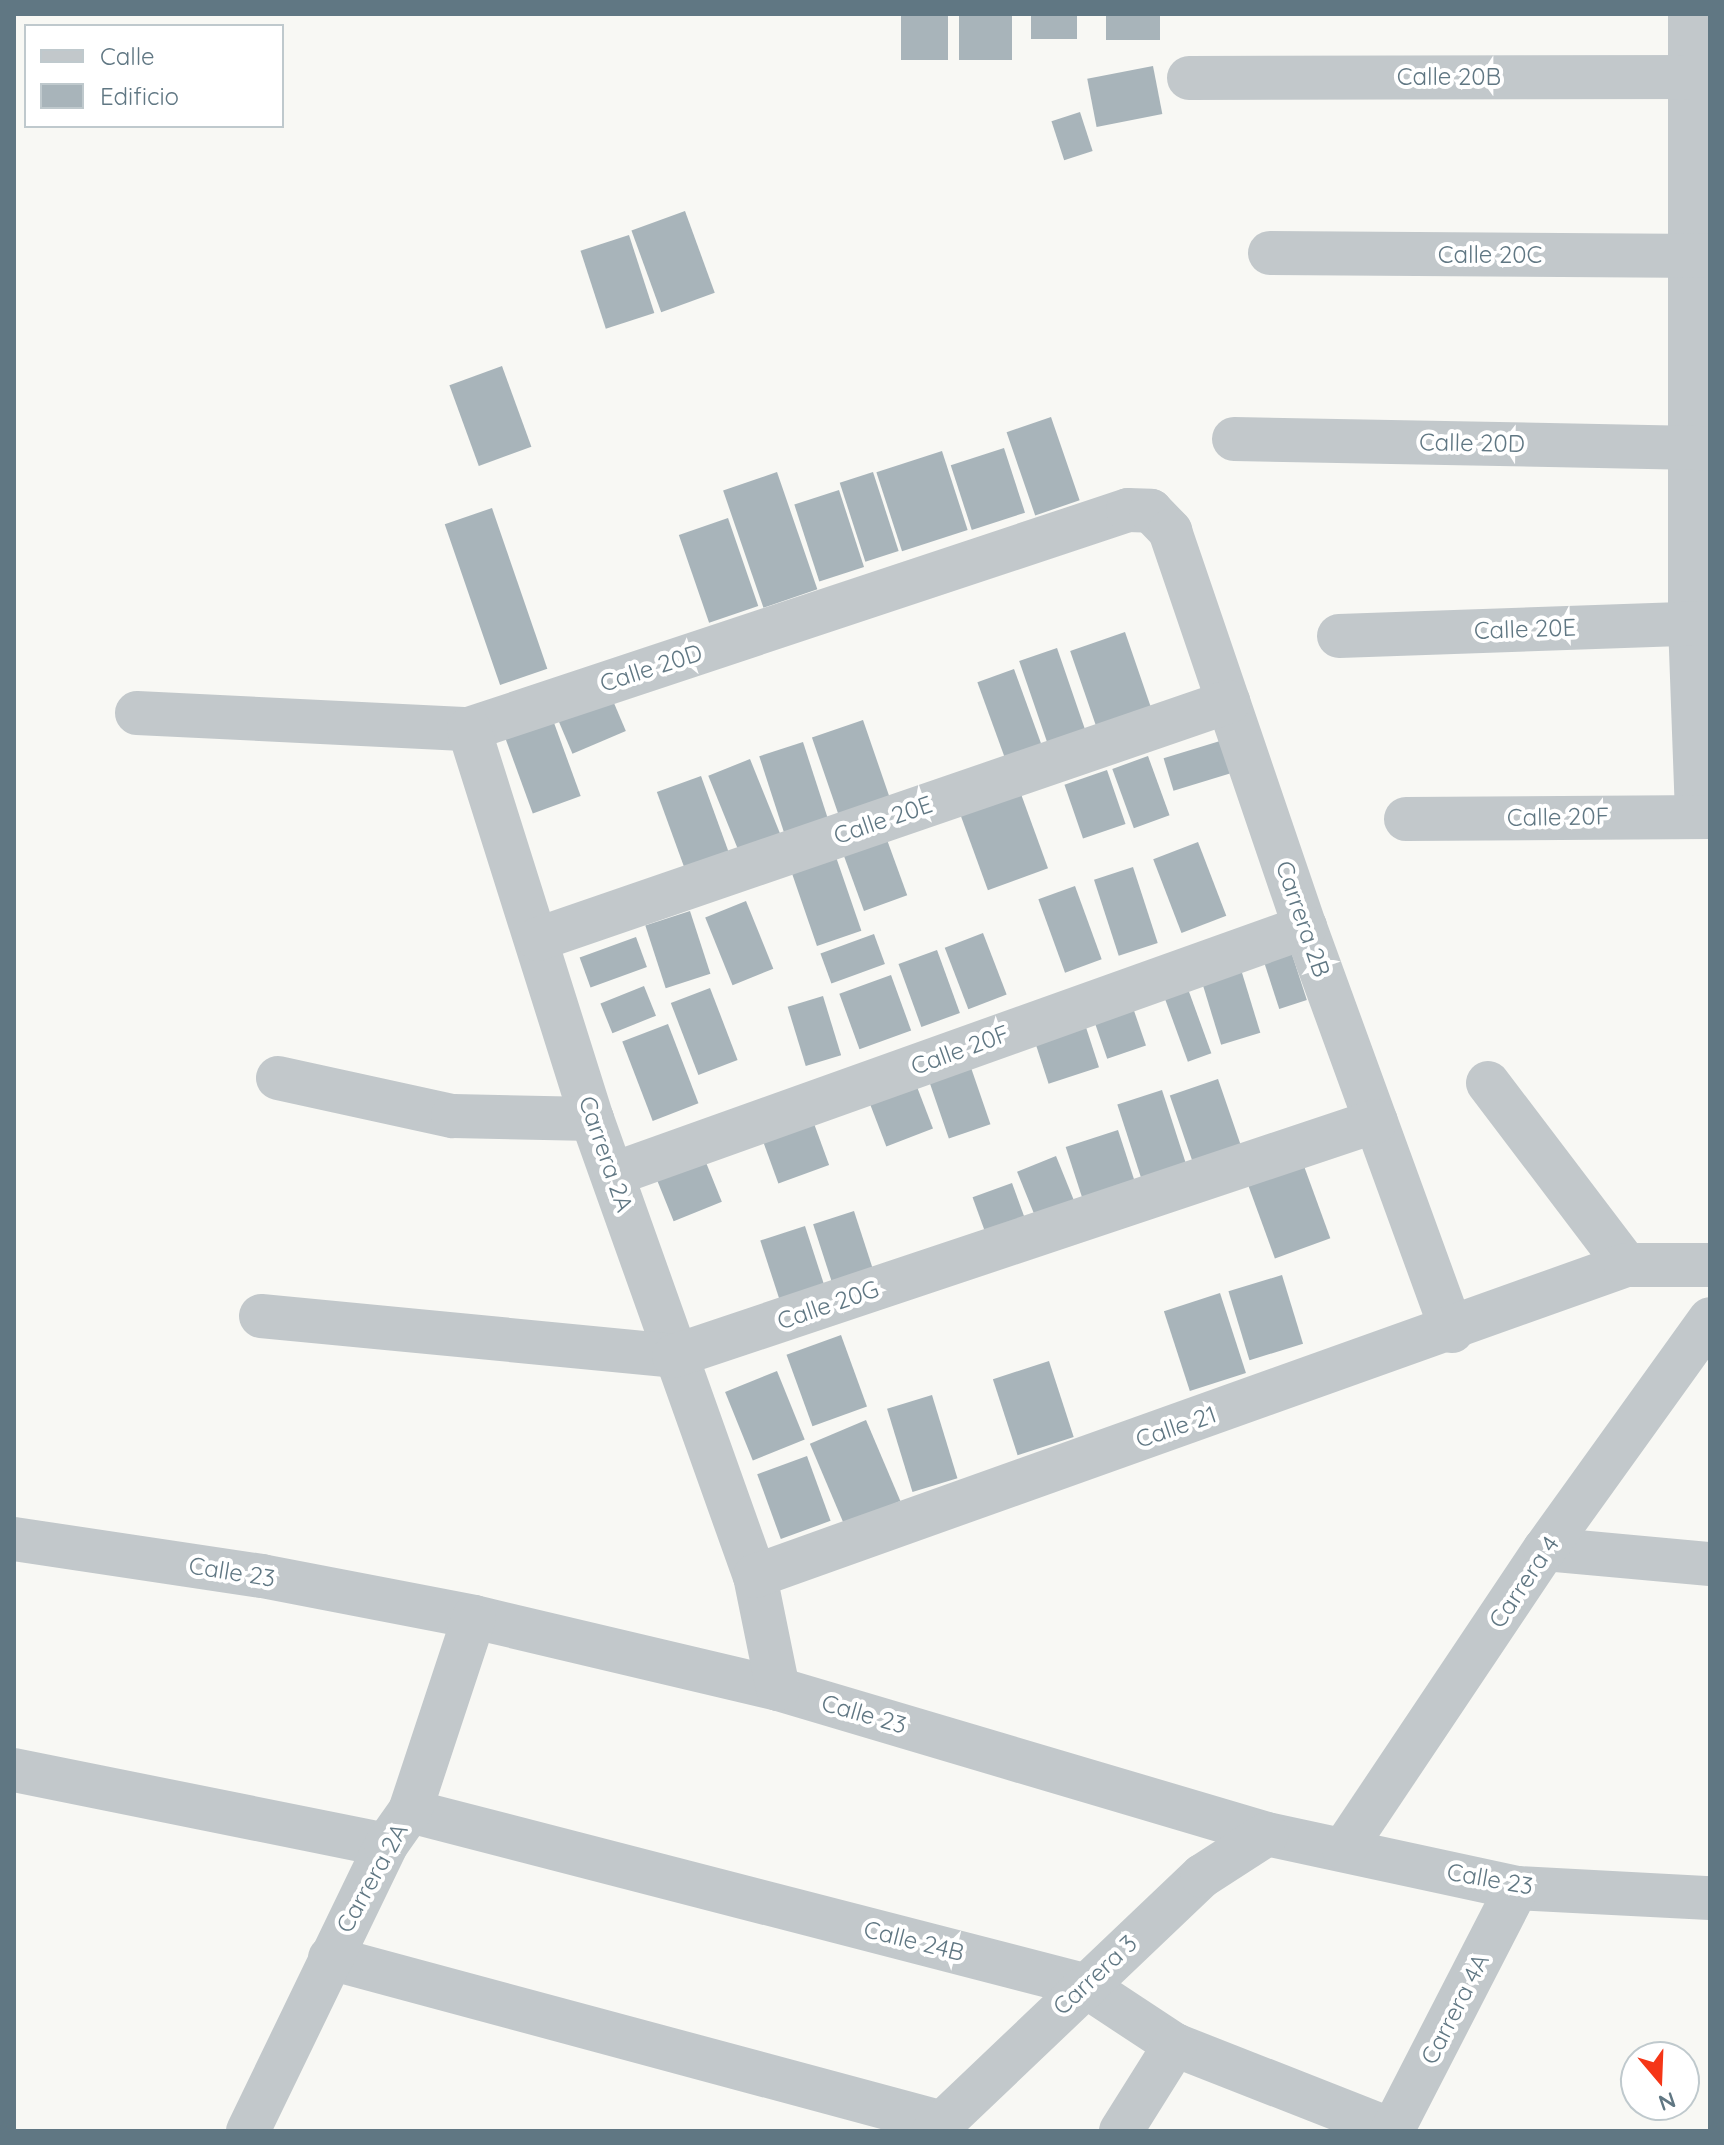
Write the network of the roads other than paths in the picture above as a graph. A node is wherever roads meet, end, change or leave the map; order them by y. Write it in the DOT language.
graph roads {
  1 [pos="1690,14"];
  2 [pos="1700,76"];
  3 [pos="1189,78"];
  4 [pos="1270,253"];
  5 [pos="1700,256"];
  6 [pos="1234,439"];
  7 [pos="1700,448"];
  8 [pos="1151,511"];
  9 [pos="1700,623"];
  10 [pos="1339,636"];
  11 [pos="1228,702"];
  12 [pos="137,713"];
  13 [pos="469,729"];
  14 [pos="1704,816"];
  15 [pos="1406,819"];
  16 [pos="1305,927"];
  17 [pos="538,939"];
  18 [pos="278,1078"];
  19 [pos="1488,1083"];
  20 [pos="592,1119"];
  21 [pos="1376,1121"];
  22 [pos="614,1174"];
  23 [pos="1626,1265"];
  24 [pos="1710,1265"];
  25 [pos="261,1316"];
  26 [pos="1710,1319"];
  27 [pos="1452,1331"];
  28 [pos="674,1356"];
  29 [pos="14,1539"];
  30 [pos="1545,1549"];
  31 [pos="1710,1564"];
  32 [pos="755,1576"];
  33 [pos="474,1617"];
  34 [pos="778,1689"];
  35 [pos="14,1770"];
  36 [pos="398,1828"];
  37 [pos="1267,1834"];
  38 [pos="1344,1849"];
  39 [pos="1517,1888"];
  40 [pos="1710,1898"];
  41 [pos="330,1958"];
  42 [pos="1084,1985"];
  43 [pos="1175,2045"];
  44 [pos="937,2127"];
  45 [pos="248,2131"];
  46 [pos="1121,2131"];
  47 [pos="1393,2131"];
  1 -- 2 [label="street"];
  2 -- 3 [label="street, Calle 20B"];
  2 -- 5 [label="street"];
  4 -- 5 [label="street, Calle 20C"];
  5 -- 7 [label="street"];
  6 -- 7 [label="street, Calle 20D"];
  7 -- 9 [label="street"];
  8 -- 11 [label="street, Carrera 2B"];
  8 -- 13 [label="street, Calle 20D"];
  9 -- 10 [label="street, Calle 20E"];
  9 -- 14 [label="street"];
  11 -- 16 [label="street, Carrera 2B"];
  11 -- 17 [label="street, Calle 20E"];
  12 -- 13 [label="street, Calle 20D"];
  13 -- 17 [label="street, Carrera 2A"];
  14 -- 15 [label="street, Calle 20F"];
  16 -- 21 [label="street, Carrera 2B"];
  16 -- 22 [label="street, Calle 20F"];
  17 -- 20 [label="street, Carrera 2A"];
  18 -- 20 [label="street"];
  19 -- 23 [label="street"];
  20 -- 22 [label="street, Carrera 2A"];
  21 -- 27 [label="street, Carrera 2B"];
  21 -- 28 [label="street, Calle 20G"];
  22 -- 28 [label="street, Carrera 2A"];
  23 -- 24 [label="street, Calle 21"];
  23 -- 27 [label="street, Calle 21"];
  25 -- 28 [label="street, Calle 20G"];
  26 -- 30 [label="street, Carrera 4"];
  27 -- 32 [label="street, Calle 21"];
  28 -- 32 [label="street, Carrera 2A"];
  29 -- 33 [label="street, Calle 23"];
  30 -- 31 [label="street"];
  30 -- 38 [label="street, Carrera 4"];
  32 -- 34 [label="street"];
  33 -- 34 [label="street, Calle 23"];
  33 -- 36 [label="street, Carrera 2A"];
  34 -- 37 [label="street, Calle 23"];
  35 -- 36 [label="street, Calle 24B"];
  36 -- 41 [label="street, Carrera 2A"];
  36 -- 42 [label="street, Calle 24B"];
  37 -- 38 [label="street, Calle 23"];
  37 -- 42 [label="street, Carrera 3"];
  38 -- 39 [label="street, Calle 23"];
  39 -- 40 [label="street, Calle 23"];
  39 -- 47 [label="street, Carrera 4A"];
  41 -- 44 [label="street"];
  41 -- 45 [label="street, Carrera 2A"];
  42 -- 43 [label="street, Calle 24B"];
  42 -- 44 [label="street, Carrera 3"];
  43 -- 46 [label="street"];
  43 -- 47 [label="street, Calle 24B"];
}
